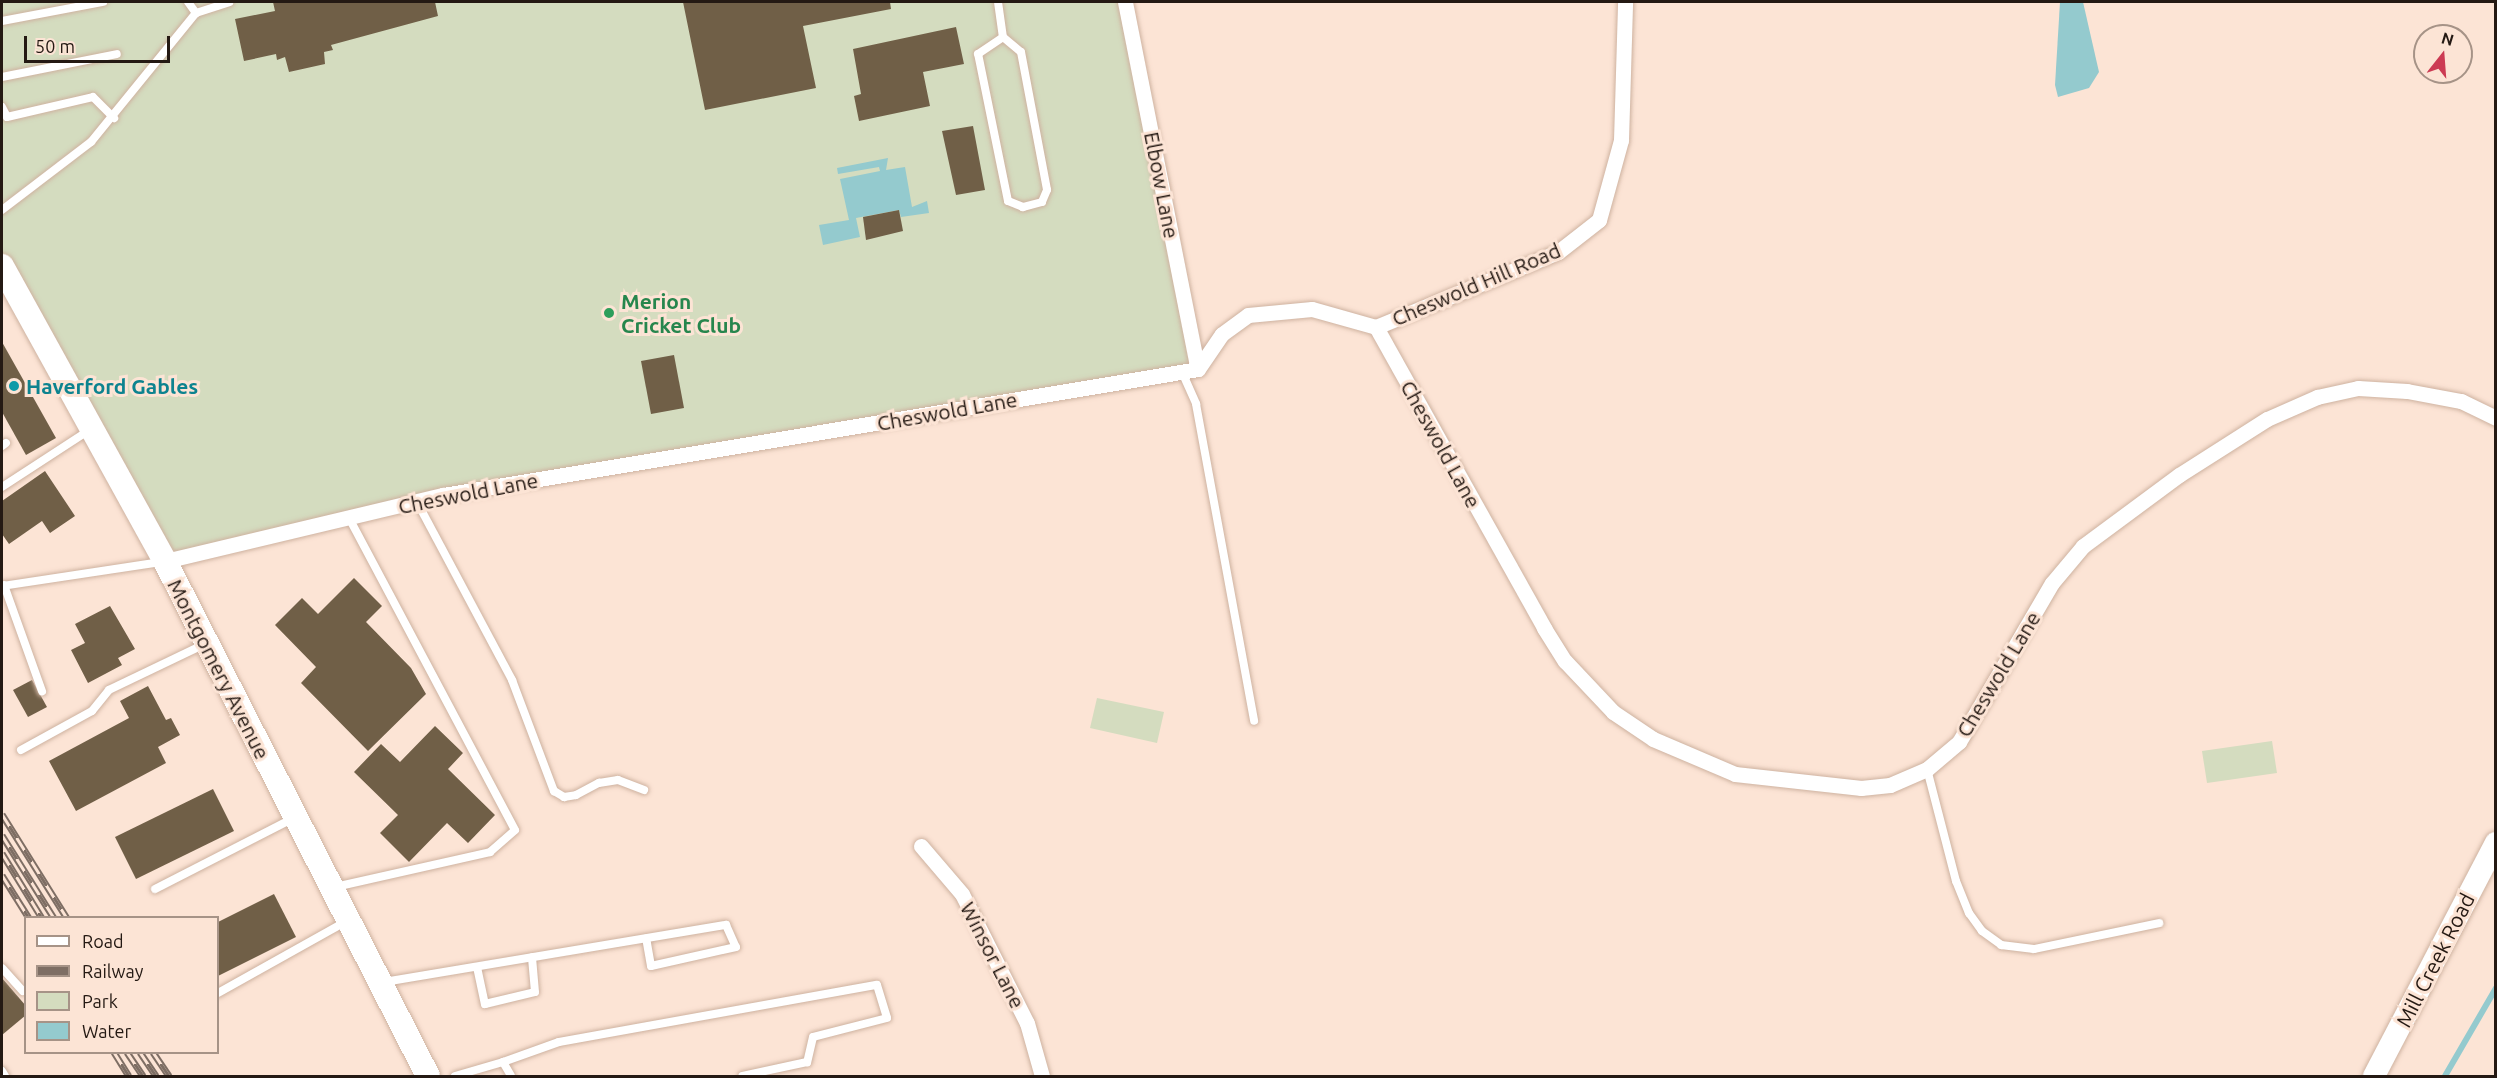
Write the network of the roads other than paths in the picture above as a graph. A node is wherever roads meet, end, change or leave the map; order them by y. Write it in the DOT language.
graph roads {
  1 [pos="103,2"];
  2 [pos="188,2"];
  3 [pos="229,2"];
  4 [pos="998,2"];
  5 [pos="1125,2"];
  6 [pos="1625,2"];
  7 [pos="196,13"];
  8 [pos="2,21"];
  9 [pos="1003,37"];
  10 [pos="117,54"];
  11 [pos="2,77"];
  12 [pos="2,107"];
  13 [pos="114,118"];
  14 [pos="2,210"];
  15 [pos="2,266"];
  16 [pos="1376,327"];
  17 [pos="1198,369"];
  18 [pos="1182,372"];
  19 [pos="2496,417"];
  20 [pos="91,429"];
  21 [pos="2,487"];
  22 [pos="417,502"];
  23 [pos="349,518"];
  24 [pos="165,561"];
  25 [pos="3,586"];
  26 [pos="207,644"];
  27 [pos="42,691"];
  28 [pos="1254,721"];
  29 [pos="21,750"];
  30 [pos="1927,769"];
  31 [pos="644,790"];
  32 [pos="295,818"];
  33 [pos="2496,843"];
  34 [pos="921,846"];
  35 [pos="331,888"];
  36 [pos="155,889"];
  37 [pos="346,921"];
  38 [pos="2160,923"];
  39 [pos="646,938"];
  40 [pos="532,957"];
  41 [pos="477,967"];
  42 [pos="2,969"];
  43 [pos="379,983"];
  44 [pos="23,990"];
  45 [pos="219,992"];
  46 [pos="503,1062"];
  47 [pos="2,1071"];
  48 [pos="6,1077"];
  49 [pos="428,1077"];
  50 [pos="455,1077"];
  51 [pos="511,1077"];
  52 [pos="741,1077"];
  53 [pos="1042,1077"];
  54 [pos="2374,1077"];
  1 -- 8 [label="lane"];
  2 -- 7 [label="lane"];
  3 -- 7 [label="lane"];
  4 -- 9 [label="lane"];
  5 -- 17 [label="street, Elbow Lane"];
  6 -- 16 [label="street, Cheswold Hill Road"];
  7 -- 13 [label="lane"];
  9 -- 9 [label="lane"];
  10 -- 11 [label="lane"];
  12 -- 13 [label="lane"];
  13 -- 14 [label="lane"];
  15 -- 20 [label="main road, Montgomery Avenue"];
  16 -- 17 [label="street"];
  16 -- 30 [label="street, Cheswold Lane"];
  17 -- 18 [label="street, Cheswold Lane"];
  18 -- 22 [label="street, Cheswold Lane"];
  18 -- 28 [label="lane"];
  19 -- 30 [label="street, Cheswold Lane"];
  20 -- 21 [label="lane"];
  20 -- 24 [label="main road, Montgomery Avenue"];
  22 -- 23 [label="street, Cheswold Lane"];
  22 -- 31 [label="lane"];
  23 -- 24 [label="street, Cheswold Lane"];
  23 -- 35 [label="lane"];
  24 -- 25 [label="lane"];
  24 -- 26 [label="main road, Montgomery Avenue"];
  25 -- 27 [label="lane"];
  26 -- 29 [label="lane"];
  26 -- 32 [label="main road, Montgomery Avenue"];
  30 -- 38 [label="lane"];
  32 -- 35 [label="main road, Montgomery Avenue"];
  32 -- 36 [label="lane"];
  33 -- 54 [label="street, Mill Creek Road"];
  34 -- 53 [label="street, Winsor Lane"];
  35 -- 37 [label="main road, Montgomery Avenue"];
  37 -- 43 [label="main road, Montgomery Avenue"];
  37 -- 45 [label="lane"];
  39 -- 39 [label="lane"];
  39 -- 40 [label="lane"];
  40 -- 41 [label="lane"];
  40 -- 41 [label="lane"];
  41 -- 43 [label="lane"];
  42 -- 44 [label="lane"];
  43 -- 49 [label="main road, Montgomery Avenue"];
  46 -- 50 [label="lane"];
  46 -- 51 [label="lane"];
  46 -- 52 [label="lane"];
  47 -- 48 [label="lane"];
}
